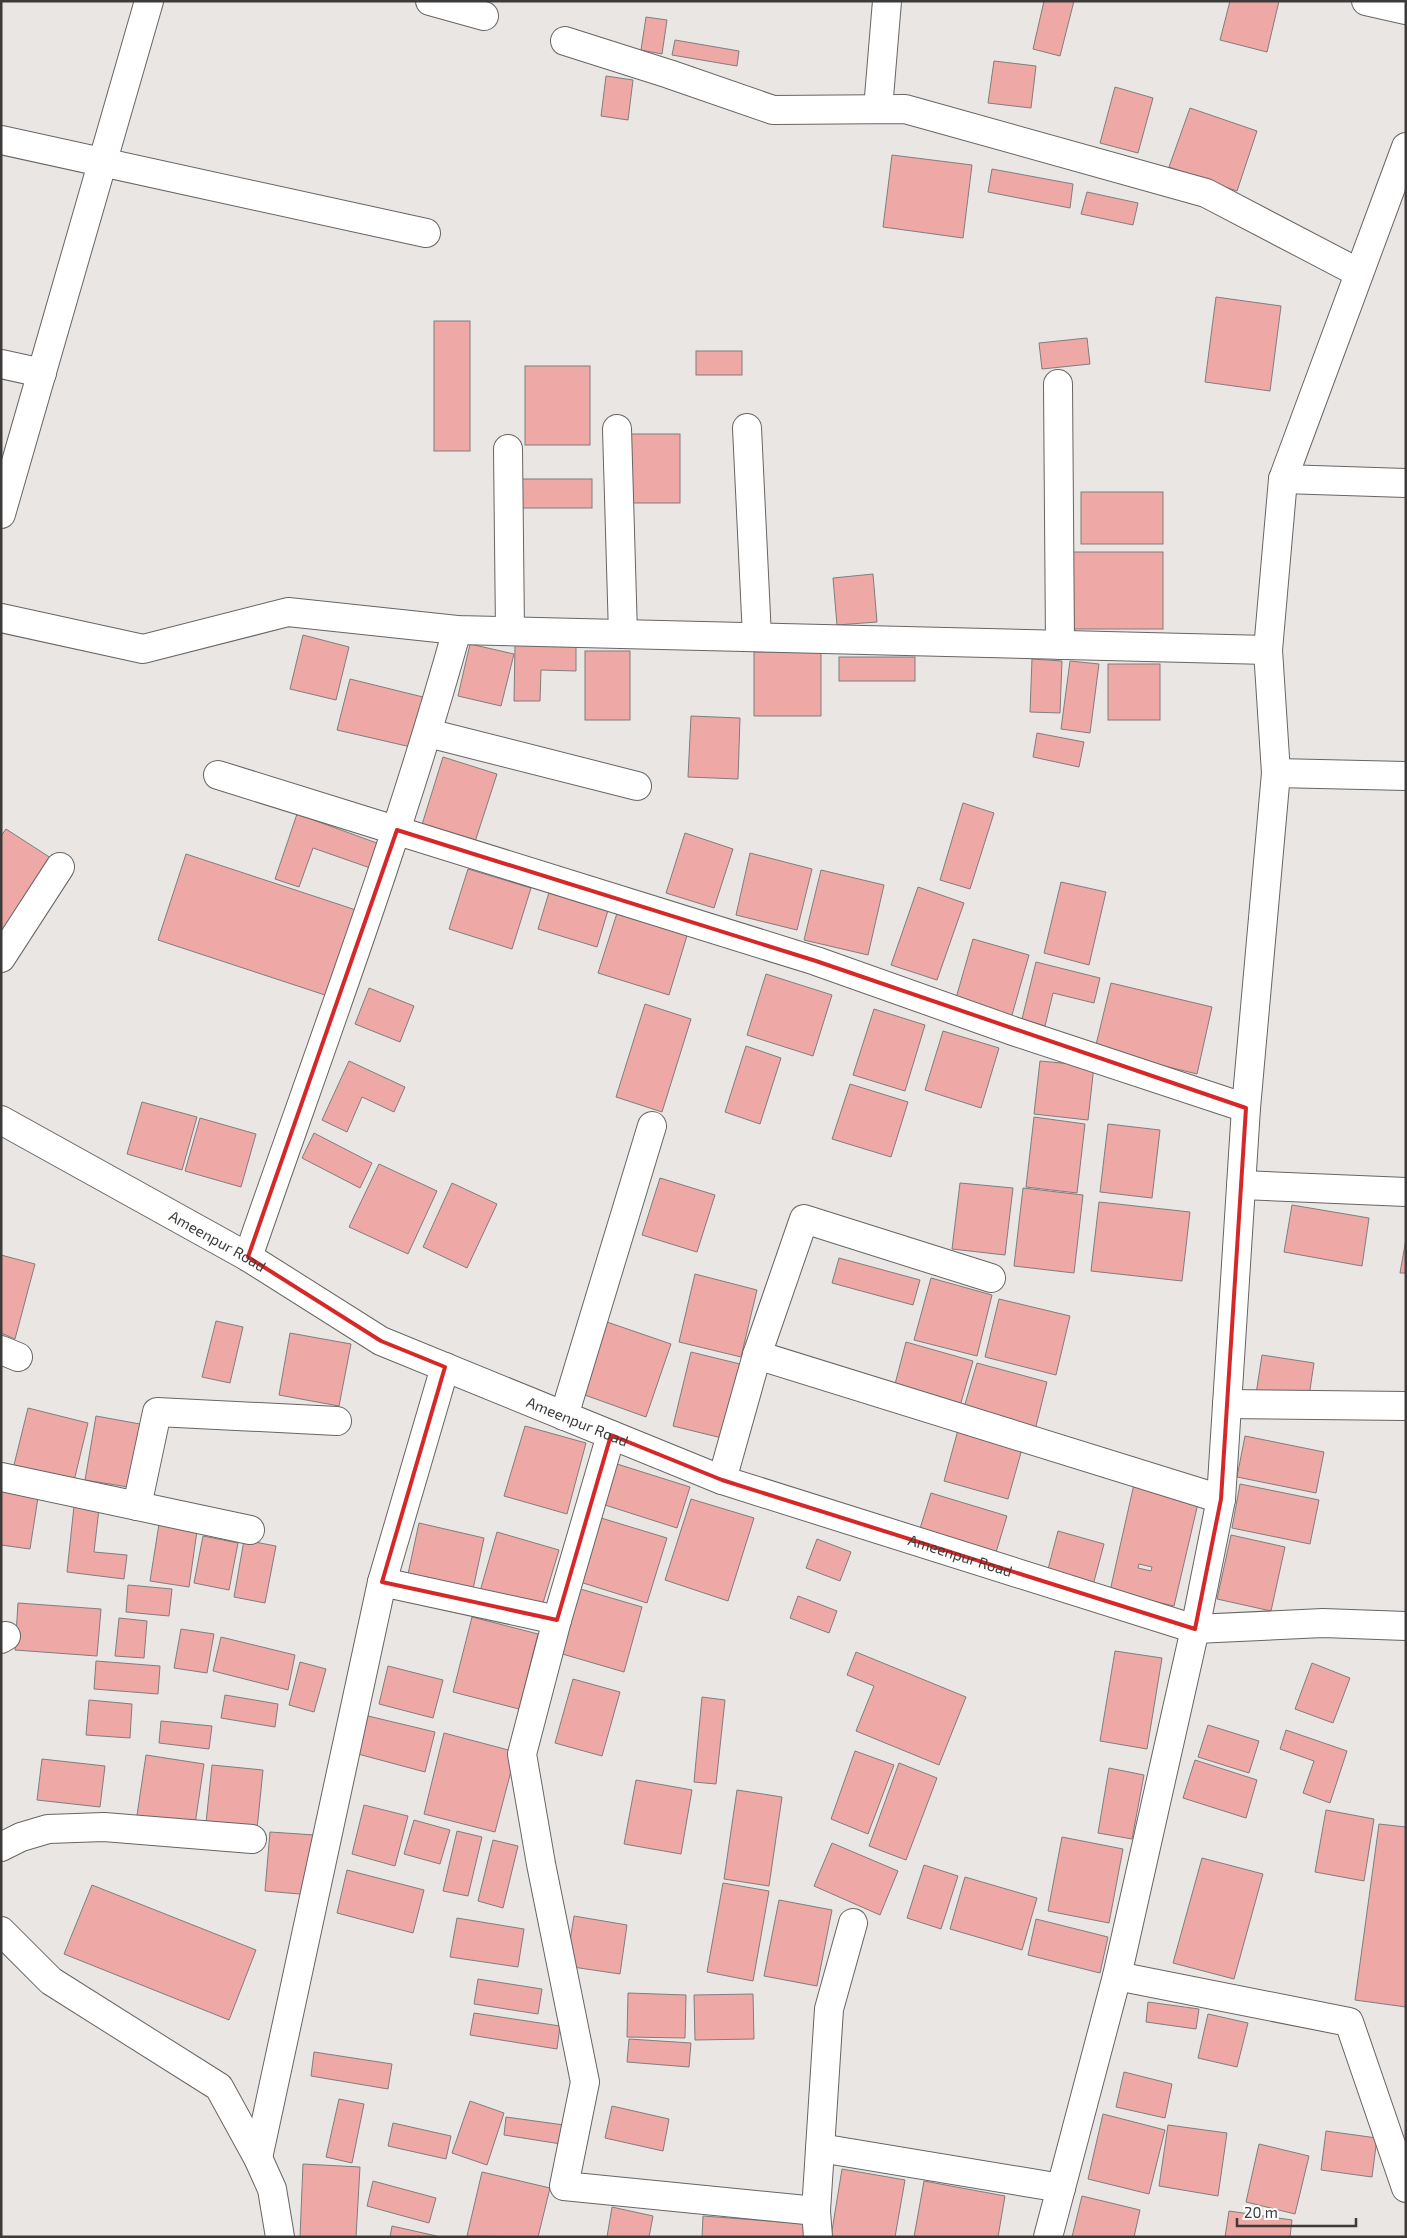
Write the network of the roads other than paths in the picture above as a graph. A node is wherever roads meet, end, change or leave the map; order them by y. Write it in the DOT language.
graph roads {
  1 [pos="149,1"];
  2 [pos="430,1"];
  3 [pos="887,1"];
  4 [pos="1366,1"];
  5 [pos="1406,10"];
  6 [pos="484,16"];
  7 [pos="565,41"];
  8 [pos="878,109"];
  9 [pos="1,140"];
  10 [pos="1406,147"];
  11 [pos="103,164"];
  12 [pos="1397,196"];
  13 [pos="426,233"];
  14 [pos="1359,274"];
  15 [pos="1,364"];
  16 [pos="42,373"];
  17 [pos="1058,384"];
  18 [pos="747,428"];
  19 [pos="617,429"];
  20 [pos="508,449"];
  21 [pos="1283,479"];
  22 [pos="1406,483"];
  23 [pos="1,514"];
  24 [pos="1,618"];
  25 [pos="457,630"];
  26 [pos="510,631"];
  27 [pos="623,634"];
  28 [pos="756,637"];
  29 [pos="1060,645"];
  30 [pos="1268,650"];
  31 [pos="428,733"];
  32 [pos="1276,773"];
  33 [pos="218,775"];
  34 [pos="1406,776"];
  35 [pos="637,786"];
  36 [pos="397,830"];
  37 [pos="60,867"];
  38 [pos="1,958"];
  39 [pos="1246,1108"];
  40 [pos="1,1120"];
  41 [pos="652,1126"];
  42 [pos="1241,1185"];
  43 [pos="1406,1192"];
  44 [pos="248,1258"];
  45 [pos="991,1278"];
  46 [pos="756,1356"];
  47 [pos="445,1367"];
  48 [pos="1227,1404"];
  49 [pos="1406,1406"];
  50 [pos="564,1416"];
  51 [pos="337,1422"];
  52 [pos="611,1435"];
  53 [pos="1,1477"];
  54 [pos="722,1480"];
  55 [pos="1221,1499"];
  56 [pos="137,1506"];
  57 [pos="250,1530"];
  58 [pos="382,1582"];
  59 [pos="557,1620"];
  60 [pos="1406,1626"];
  61 [pos="1195,1629"];
  62 [pos="252,1839"];
  63 [pos="1,1846"];
  64 [pos="853,1923"];
  65 [pos="1,1931"];
  66 [pos="1117,1976"];
  67 [pos="820,2148"];
  68 [pos="258,2158"];
  69 [pos="1061,2188"];
  70 [pos="1406,2188"];
  71 [pos="817,2224"];
  72 [pos="280,2237"];
  73 [pos="1048,2237"];
  1 -- 11 [label="street"];
  2 -- 6 [label="street"];
  3 -- 8 [label="street"];
  4 -- 5 [label="street"];
  7 -- 8 [label="street"];
  8 -- 14 [label="street"];
  9 -- 11 [label="street"];
  10 -- 12 [label="street"];
  11 -- 13 [label="street"];
  11 -- 16 [label="street"];
  12 -- 14 [label="street"];
  14 -- 21 [label="street"];
  15 -- 16 [label="street"];
  16 -- 23 [label="street"];
  17 -- 29 [label="street"];
  18 -- 28 [label="street"];
  19 -- 27 [label="street"];
  20 -- 26 [label="street"];
  21 -- 22 [label="street"];
  21 -- 30 [label="street"];
  24 -- 25 [label="street"];
  25 -- 26 [label="street"];
  25 -- 31 [label="street"];
  26 -- 27 [label="street"];
  27 -- 28 [label="street"];
  28 -- 29 [label="street"];
  29 -- 30 [label="street"];
  30 -- 32 [label="street"];
  31 -- 35 [label="street"];
  31 -- 36 [label="street"];
  32 -- 34 [label="street"];
  32 -- 39 [label="street"];
  33 -- 36 [label="street"];
  36 -- 39 [label="street"];
  36 -- 44 [label="street"];
  37 -- 38 [label="street"];
  39 -- 42 [label="street"];
  40 -- 44 [label="street, Ameenpur Road"];
  41 -- 50 [label="street"];
  42 -- 43 [label="street"];
  42 -- 48 [label="street"];
  44 -- 47 [label="street, Ameenpur Road"];
  45 -- 46 [label="street"];
  46 -- 54 [label="street"];
  46 -- 55 [label="street"];
  47 -- 50 [label="street, Ameenpur Road"];
  47 -- 58 [label="street"];
  48 -- 49 [label="street"];
  48 -- 55 [label="street"];
  50 -- 52 [label="street, Ameenpur Road"];
  51 -- 56 [label="street"];
  52 -- 54 [label="street, Ameenpur Road"];
  52 -- 59 [label="street"];
  53 -- 56 [label="street"];
  54 -- 61 [label="street, Ameenpur Road"];
  55 -- 61 [label="street"];
  56 -- 57 [label="street"];
  58 -- 59 [label="street"];
  58 -- 68 [label="street"];
  59 -- 71 [label="street"];
  60 -- 61 [label="street"];
  61 -- 66 [label="street"];
  62 -- 63 [label="street"];
  64 -- 67 [label="street"];
  65 -- 68 [label="street"];
  66 -- 69 [label="street"];
  66 -- 70 [label="street"];
  67 -- 69 [label="street"];
  67 -- 71 [label="street"];
  68 -- 72 [label="street"];
  69 -- 73 [label="street"];
}
